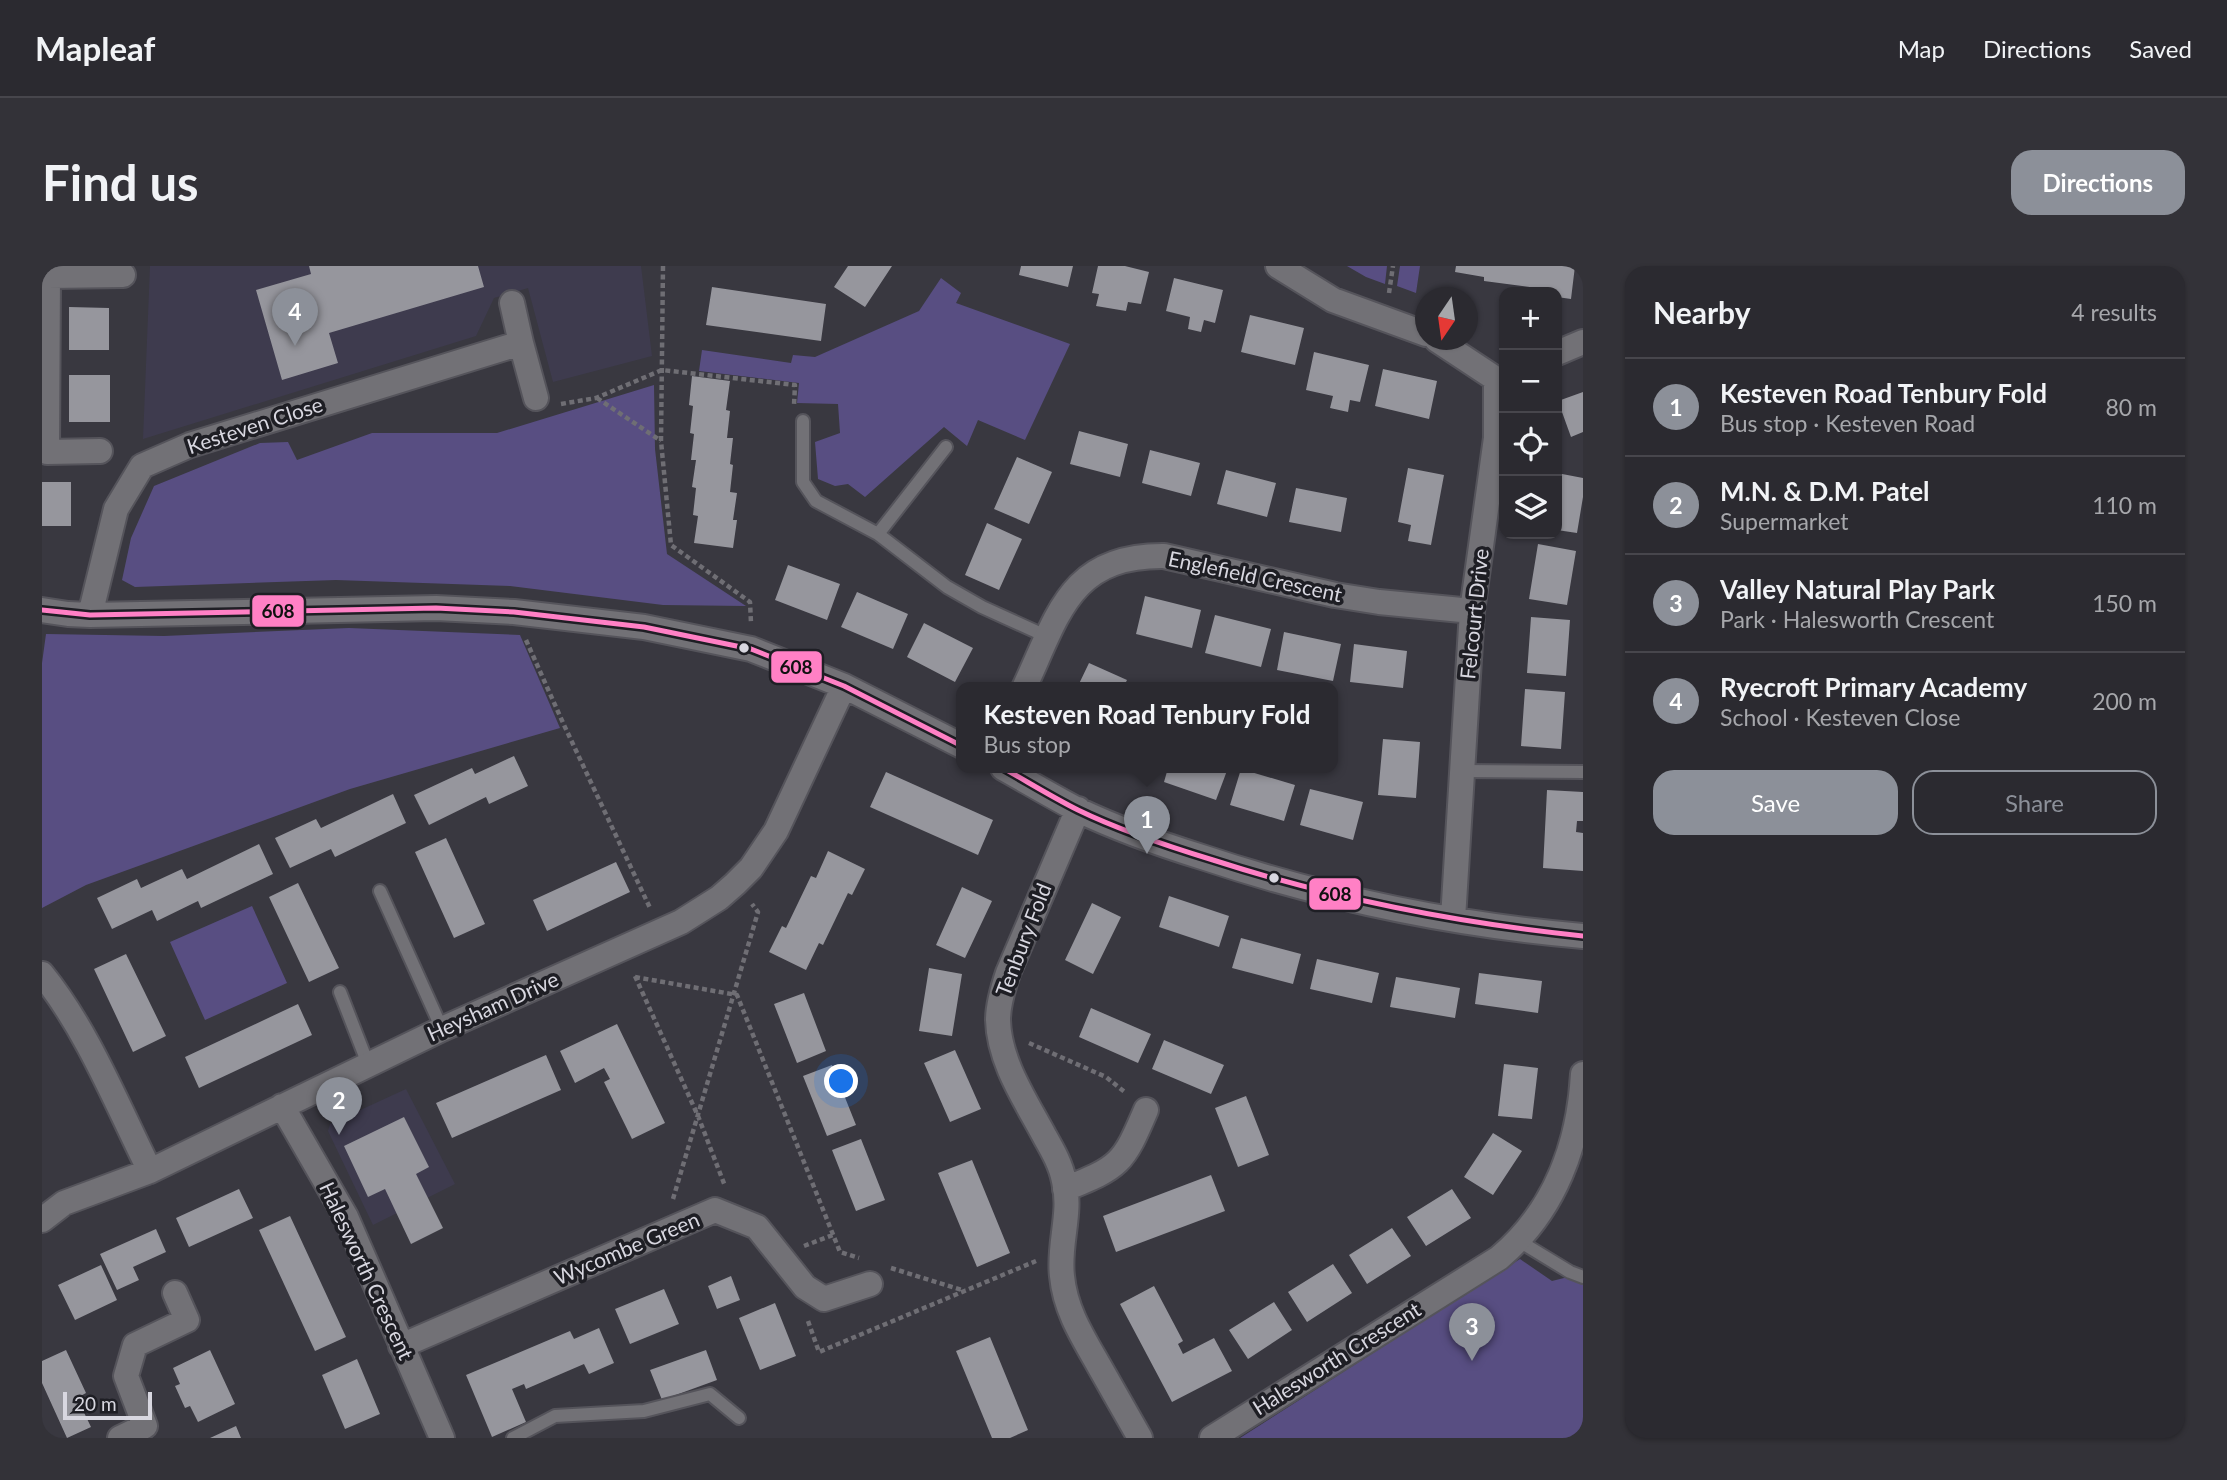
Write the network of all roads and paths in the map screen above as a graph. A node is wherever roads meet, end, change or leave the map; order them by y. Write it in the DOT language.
graph roads {
  1 [pos="663,266"];
  2 [pos="1278,266"];
  3 [pos="123,275"];
  4 [pos="45,276"];
  5 [pos="512,303"];
  6 [pos="1415,330"];
  7 [pos="1583,342"];
  8 [pos="521,343"];
  9 [pos="1454,350"];
  10 [pos="1562,352"];
  11 [pos="662,370"];
  12 [pos="1499,376"];
  13 [pos="1499,392"];
  14 [pos="536,398"];
  15 [pos="596,398"];
  16 [pos="803,421"];
  17 [pos="661,441"];
  18 [pos="946,447"];
  19 [pos="100,452"];
  20 [pos="878,534"];
  21 [pos="42,610"];
  22 [pos="1472,611"];
  23 [pos="514,612"];
  24 [pos="90,615"];
  25 [pos="1048,637"];
  26 [pos="751,649"];
  27 [pos="1027,682"];
  28 [pos="844,686"];
  29 [pos="956,743"];
  30 [pos="1463,771"];
  31 [pos="1583,772"];
  32 [pos="1012,773"];
  33 [pos="1078,809"];
  34 [pos="736,884"];
  35 [pos="380,891"];
  36 [pos="1452,919"];
  37 [pos="661,931"];
  38 [pos="1583,936"];
  39 [pos="623,950"];
  40 [pos="42,974"];
  41 [pos="635,977"];
  42 [pos="340,992"];
  43 [pos="734,994"];
  44 [pos="442,1029"];
  45 [pos="1001,1042"];
  46 [pos="368,1064"];
  47 [pos="1583,1073"];
  48 [pos="282,1106"];
  49 [pos="1146,1110"];
  50 [pos="698,1116"];
  51 [pos="150,1171"];
  52 [pos="1065,1189"];
  53 [pos="42,1220"];
  54 [pos="739,1220"];
  55 [pos="663,1234"];
  56 [pos="1519,1241"];
  57 [pos="1061,1251"];
  58 [pos="890,1268"];
  59 [pos="867,1272"];
  60 [pos="1583,1277"];
  61 [pos="965,1292"];
  62 [pos="175,1293"];
  63 [pos="824,1299"];
  64 [pos="401,1346"];
  65 [pos="739,1418"];
  66 [pos="121,1438"];
  67 [pos="442,1438"];
  68 [pos="513,1438"];
  69 [pos="1140,1438"];
  70 [pos="1212,1438"];
  1 -- 11 [label="path"];
  2 -- 6 [label="street"];
  3 -- 4 [label="street"];
  4 -- 19 [label="street"];
  5 -- 8 [label="street"];
  7 -- 10 [label="street"];
  8 -- 14 [label="street"];
  8 -- 24 [label="street, Kesteven Close"];
  9 -- 12 [label="street, Felcourt Drive"];
  11 -- 15 [label="path"];
  11 -- 16 [label="path"];
  11 -- 17 [label="path"];
  13 -- 22 [label="street, Felcourt Drive"];
  14 -- 15 [label="path"];
  15 -- 17 [label="path"];
  16 -- 20 [label="lane"];
  17 -- 26 [label="path"];
  18 -- 20 [label="lane"];
  20 -- 25 [label="lane"];
  21 -- 24 [label="street"];
  22 -- 25 [label="street, Englefield Crescent"];
  22 -- 30 [label="street, Felcourt Drive"];
  23 -- 24 [label="street"];
  23 -- 26 [label="street"];
  23 -- 37 [label="path"];
  25 -- 27 [label="street, Englefield Crescent"];
  26 -- 28 [label="street"];
  28 -- 29 [label="street"];
  28 -- 34 [label="street, Heysham Drive"];
  30 -- 31 [label="lane"];
  30 -- 36 [label="street, Felcourt Drive"];
  32 -- 33 [label="street"];
  33 -- 36 [label="street"];
  33 -- 45 [label="street, Tenbury Fold"];
  34 -- 37 [label="street, Heysham Drive"];
  34 -- 43 [label="path"];
  35 -- 44 [label="lane"];
  36 -- 38 [label="street"];
  37 -- 39 [label="street, Heysham Drive"];
  39 -- 41 [label="path"];
  39 -- 44 [label="street, Heysham Drive"];
  40 -- 51 [label="street"];
  41 -- 43 [label="path"];
  41 -- 50 [label="path"];
  42 -- 46 [label="lane"];
  43 -- 50 [label="path"];
  43 -- 59 [label="path"];
  44 -- 46 [label="street, Heysham Drive"];
  45 -- 49 [label="path"];
  45 -- 52 [label="street, Tenbury Fold"];
  46 -- 48 [label="street, Heysham Drive"];
  47 -- 56 [label="street, Halesworth Crescent"];
  48 -- 51 [label="street, Heysham Drive"];
  48 -- 64 [label="street, Halesworth Crescent"];
  49 -- 52 [label="street"];
  50 -- 54 [label="path"];
  50 -- 55 [label="path"];
  51 -- 53 [label="street, Heysham Drive"];
  52 -- 57 [label="street, Tenbury Fold"];
  54 -- 55 [label="street, Wycombe Green"];
  54 -- 63 [label="street, Wycombe Green"];
  55 -- 64 [label="street, Wycombe Green"];
  56 -- 60 [label="lane"];
  56 -- 70 [label="street, Halesworth Crescent"];
  57 -- 61 [label="path"];
  57 -- 69 [label="street, Tenbury Fold"];
  58 -- 61 [label="path"];
  59 -- 63 [label="street"];
  61 -- 63 [label="path"];
  62 -- 66 [label="street"];
  64 -- 67 [label="street, Halesworth Crescent"];
  65 -- 68 [label="lane"];
}
